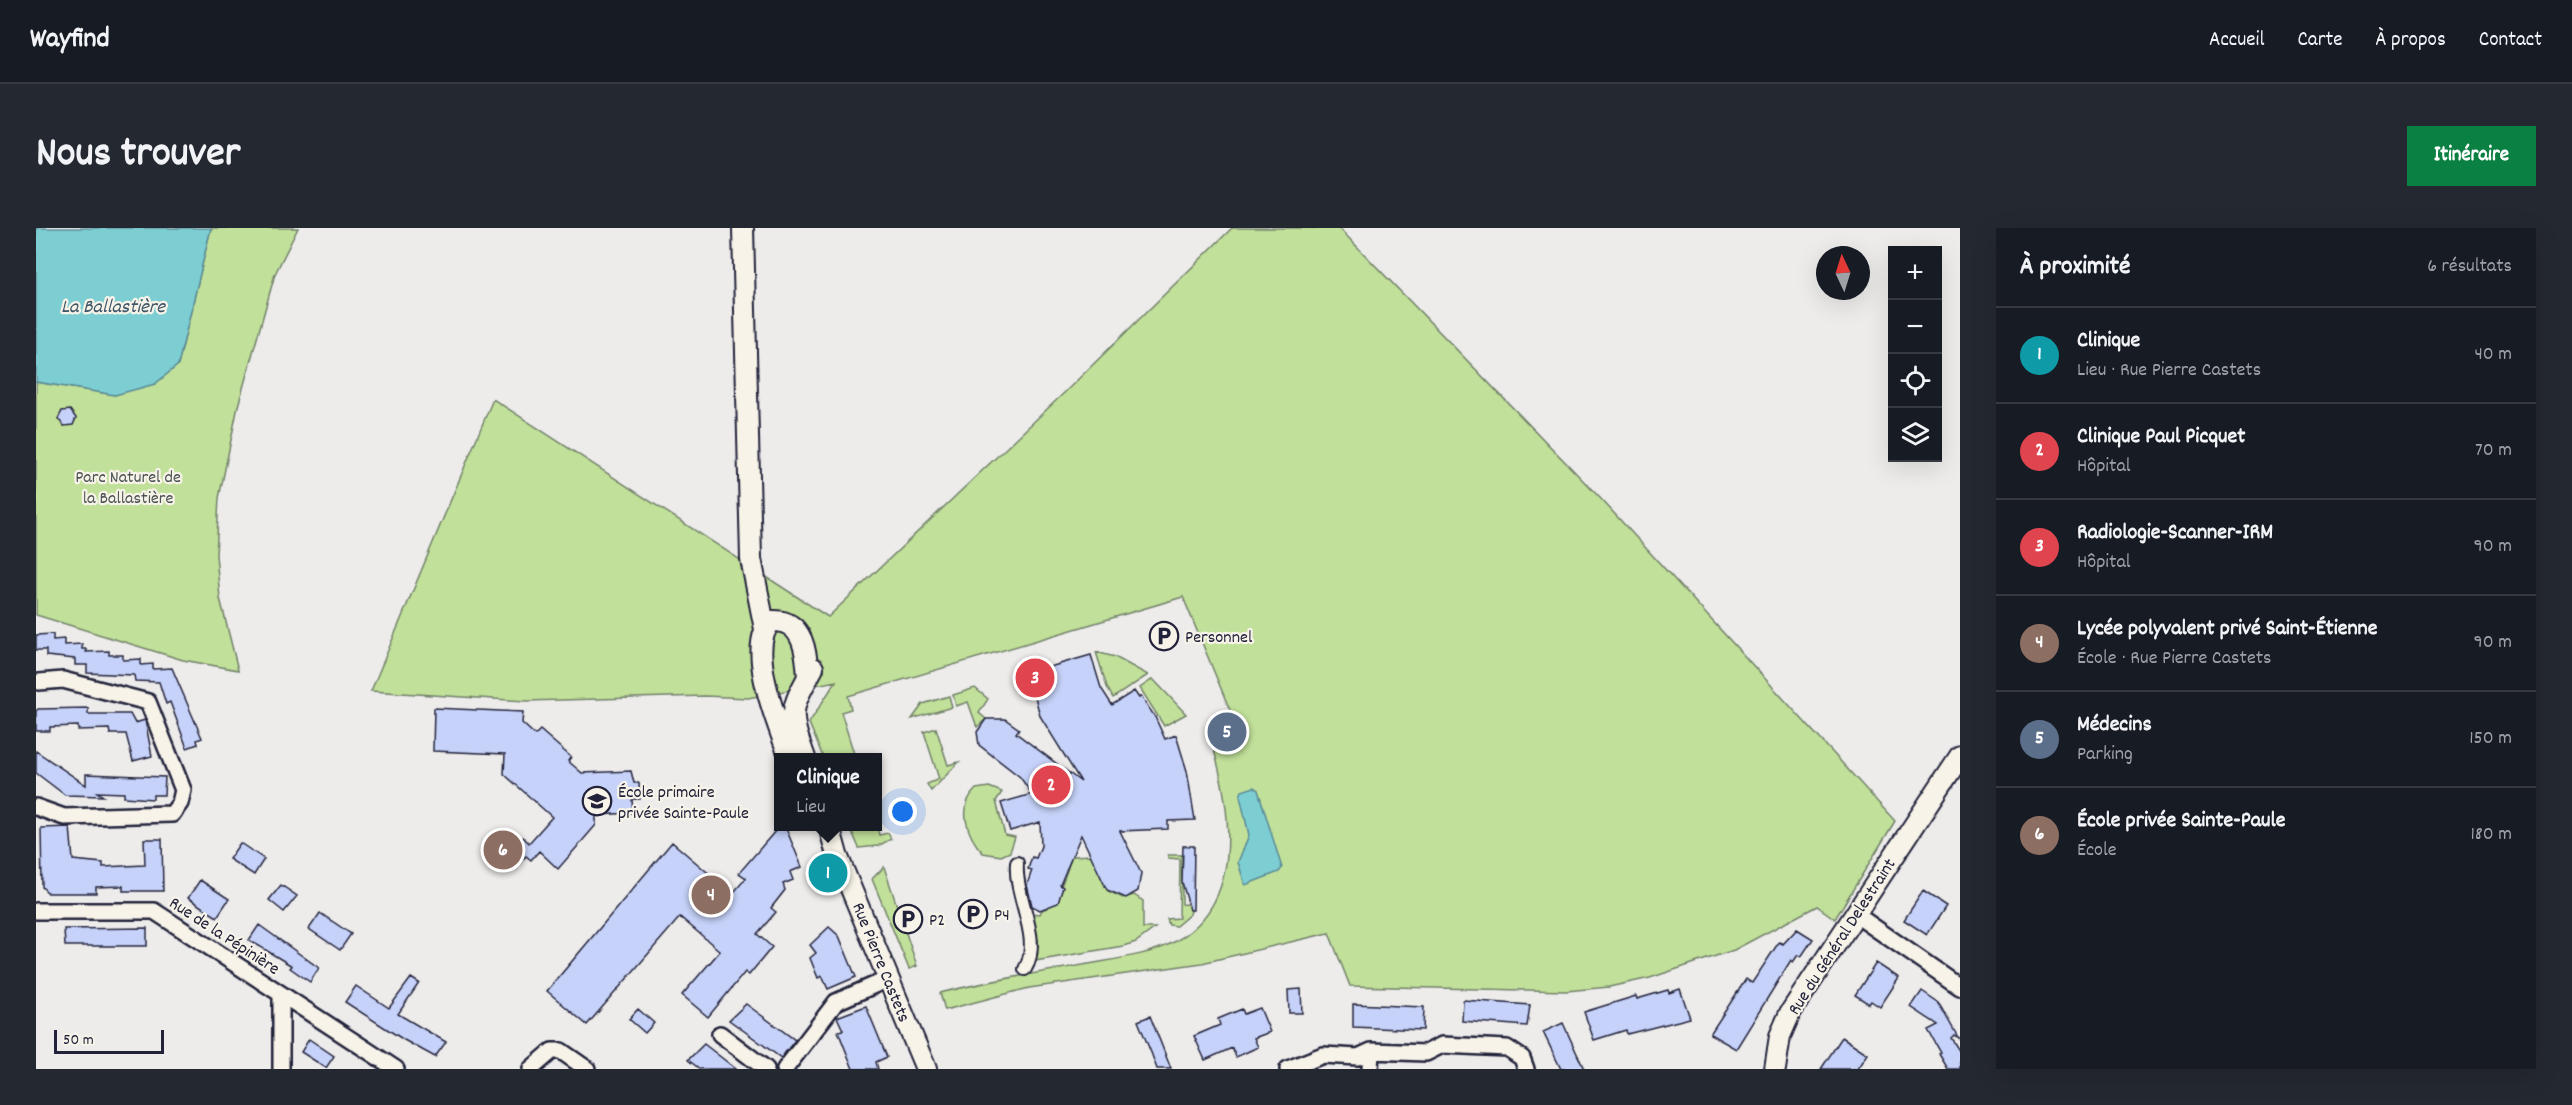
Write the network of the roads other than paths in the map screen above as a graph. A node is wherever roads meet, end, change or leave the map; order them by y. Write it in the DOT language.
graph roads {
  1 [pos="744,228"];
  2 [pos="755,586"];
  3 [pos="765,628"];
  4 [pos="39,682"];
  5 [pos="803,685"];
  6 [pos="773,707"];
  7 [pos="788,753"];
  8 [pos="804,753"];
  9 [pos="1960,756"];
  10 [pos="36,807"];
  11 [pos="822,831"];
  12 [pos="830,831"];
  13 [pos="837,855"];
  14 [pos="1017,863"];
  15 [pos="36,911"];
  16 [pos="1855,914"];
  17 [pos="1024,969"];
  18 [pos="888,979"];
  19 [pos="1960,987"];
  20 [pos="281,996"];
  21 [pos="720,1034"];
  22 [pos="1371,1051"];
  23 [pos="281,1069"];
  24 [pos="396,1069"];
  25 [pos="531,1069"];
  26 [pos="586,1069"];
  27 [pos="766,1069"];
  28 [pos="785,1069"];
  29 [pos="926,1069"];
  30 [pos="1288,1069"];
  31 [pos="1370,1069"];
  32 [pos="1526,1069"];
  33 [pos="1775,1069"];
  1 -- 2 [label="street"];
  2 -- 3 [label="street"];
  2 -- 5 [label="street"];
  3 -- 5 [label="street"];
  3 -- 6 [label="street"];
  4 -- 10 [label="street"];
  5 -- 6 [label="street"];
  5 -- 8 [label="street"];
  6 -- 7 [label="street"];
  9 -- 16 [label="street, Rue du Général Delestraint"];
  11 -- 13 [label="street, Rue Pierre Castets"];
  12 -- 13 [label="street, Rue Pierre Castets"];
  13 -- 18 [label="street, Rue Pierre Castets"];
  14 -- 17 [label="street"];
  15 -- 20 [label="street, Rue de la Pépinière"];
  16 -- 19 [label="street"];
  16 -- 33 [label="street, Rue du Général Delestraint"];
  18 -- 28 [label="street"];
  18 -- 29 [label="street, Rue Pierre Castets"];
  20 -- 23 [label="street, Rue de la Pépinière"];
  20 -- 24 [label="street"];
  21 -- 27 [label="street"];
  22 -- 30 [label="street"];
  22 -- 31 [label="street"];
  22 -- 32 [label="street"];
  25 -- 26 [label="street"];
}
